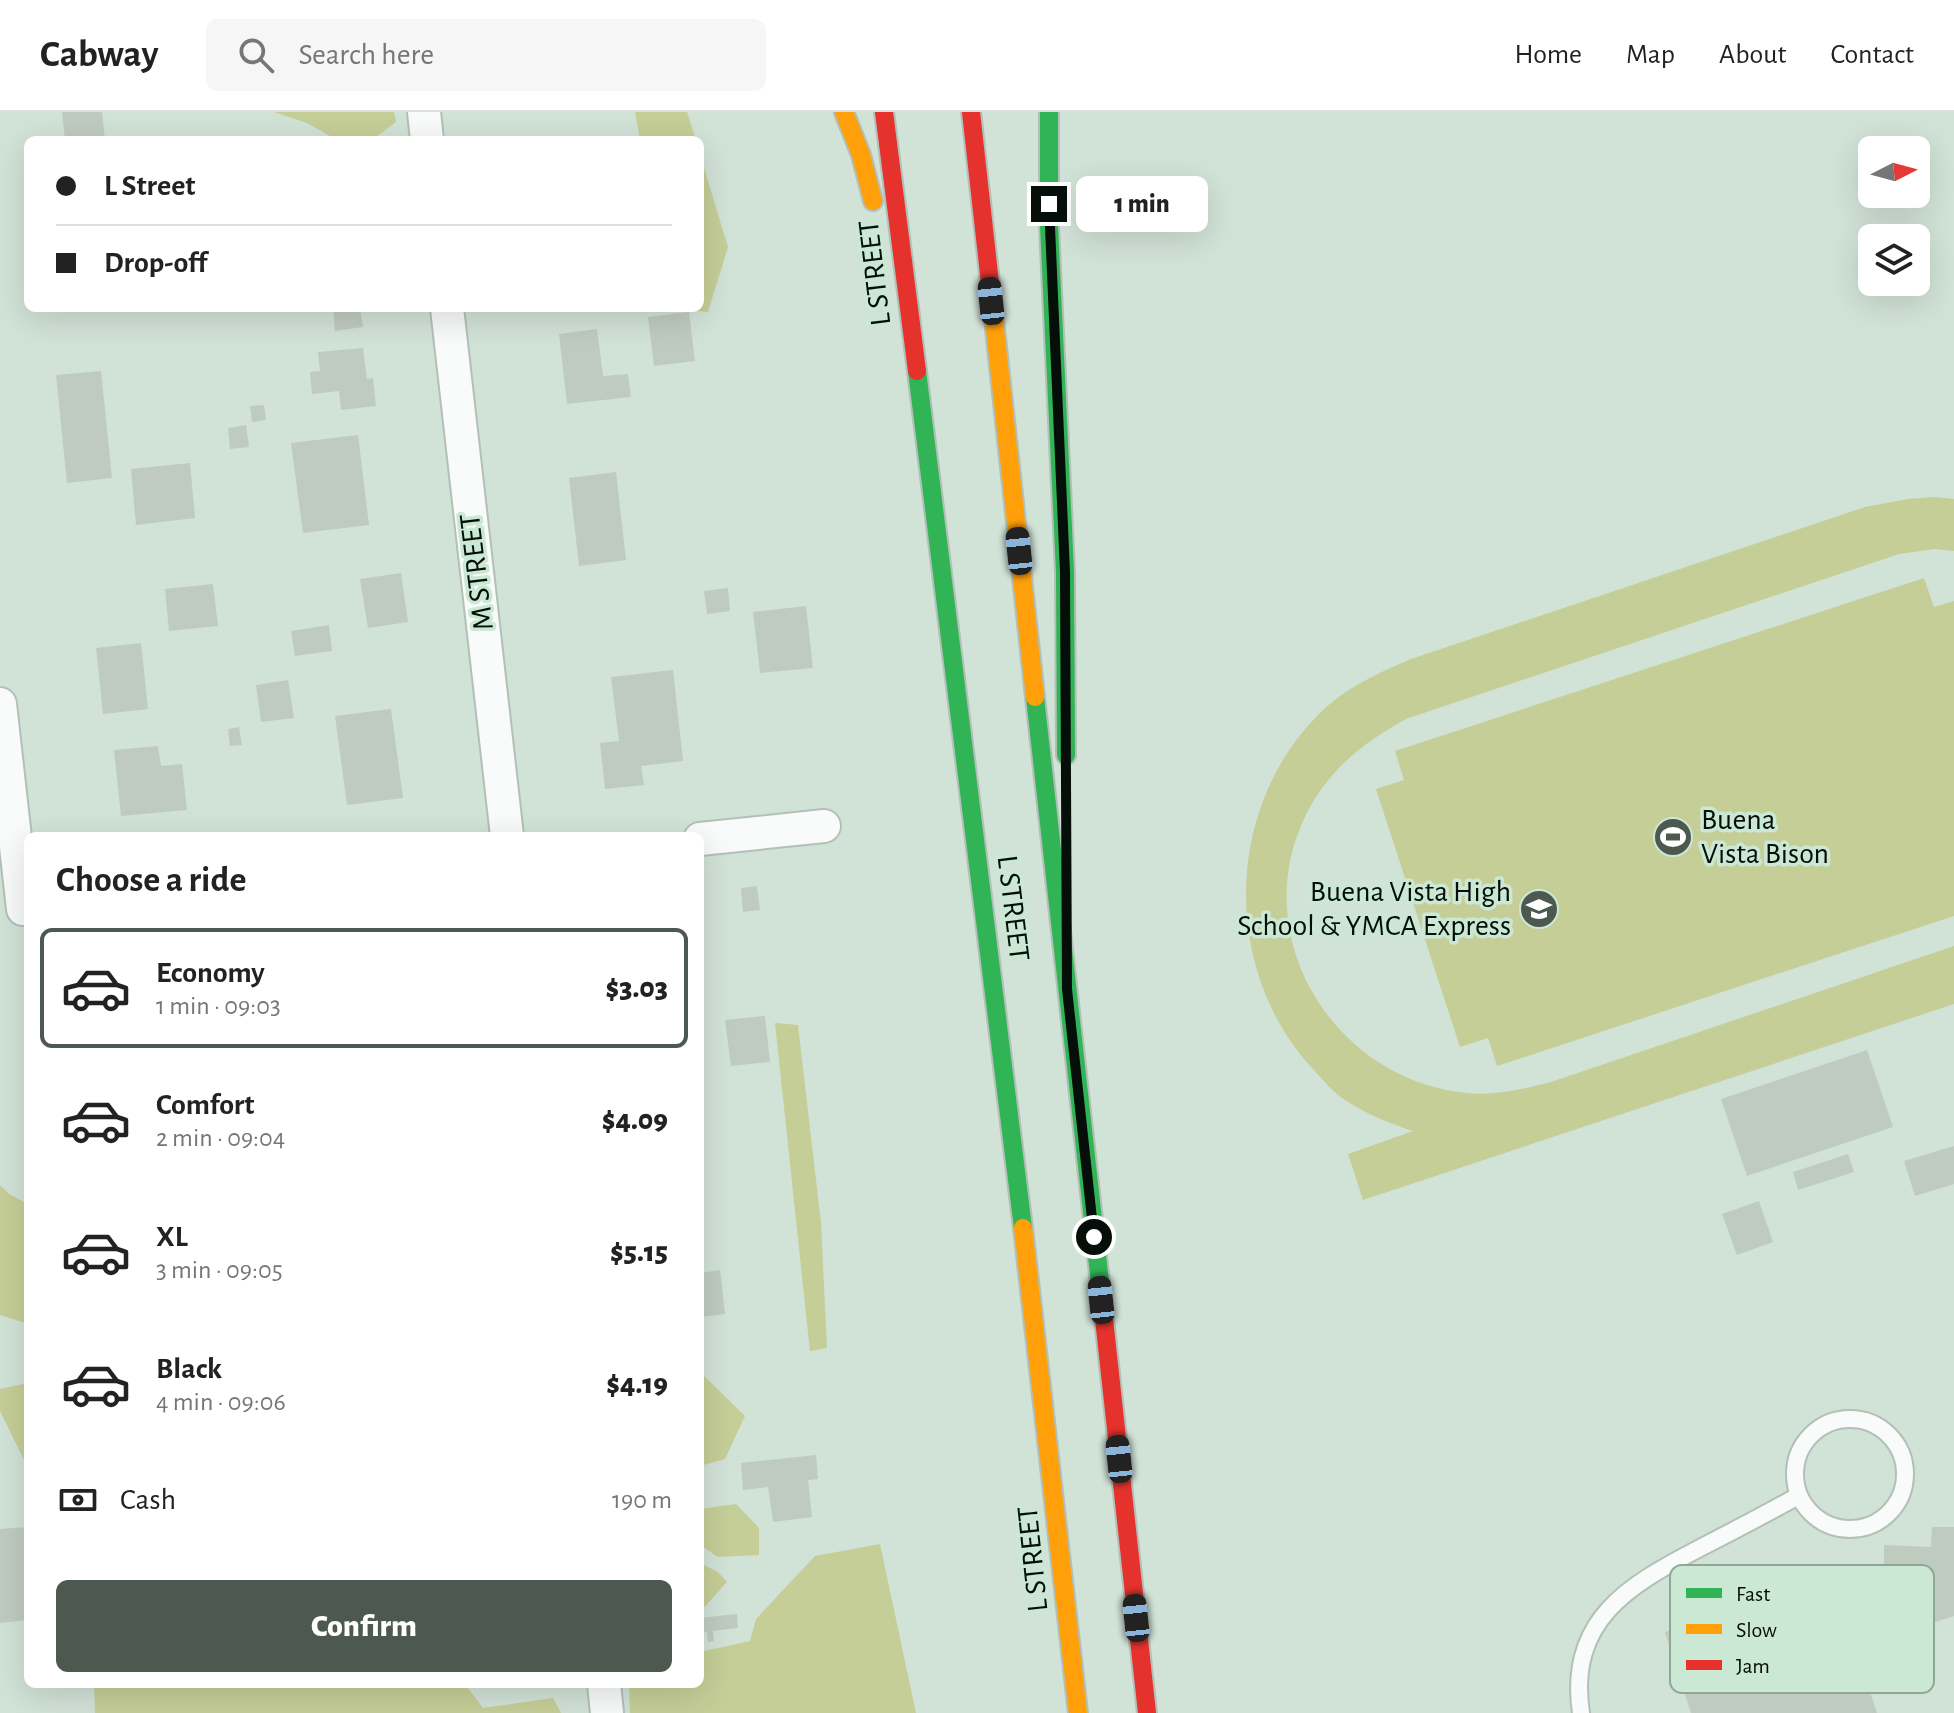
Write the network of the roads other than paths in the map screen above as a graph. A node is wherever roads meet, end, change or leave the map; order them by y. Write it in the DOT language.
graph roads {
  1 [pos="424,112"];
  2 [pos="844,112"];
  3 [pos="884,112"];
  4 [pos="971,112"];
  5 [pos="1049,112"];
  6 [pos="427,136"];
  7 [pos="447,312"];
  8 [pos="918,391"];
  9 [pos="0,704"];
  10 [pos="1066,775"];
  11 [pos="1067,822"];
  12 [pos="824,826"];
  13 [pos="507,832"];
  14 [pos="704,839"];
  15 [pos="17,910"];
  16 [pos="1067,989"];
  17 [pos="1798,1496"];
  18 [pos="604,1688"];
  19 [pos="607,1713"];
  20 [pos="1078,1713"];
  21 [pos="1147,1713"];
  22 [pos="1581,1713"];
  1 -- 6 [label="street"];
  2 -- 8 [label="main road"];
  3 -- 8 [label="main road, L STREET"];
  4 -- 16 [label="main road, L STREET"];
  5 -- 10 [label="main road"];
  7 -- 13 [label="street, M STREET"];
  8 -- 20 [label="main road, L STREET"];
  9 -- 15 [label="street"];
  11 -- 16 [label="main road"];
  12 -- 14 [label="street"];
  16 -- 21 [label="main road, L STREET"];
  17 -- 17 [label="lane"];
  17 -- 22 [label="lane"];
  18 -- 19 [label="street"];
}
